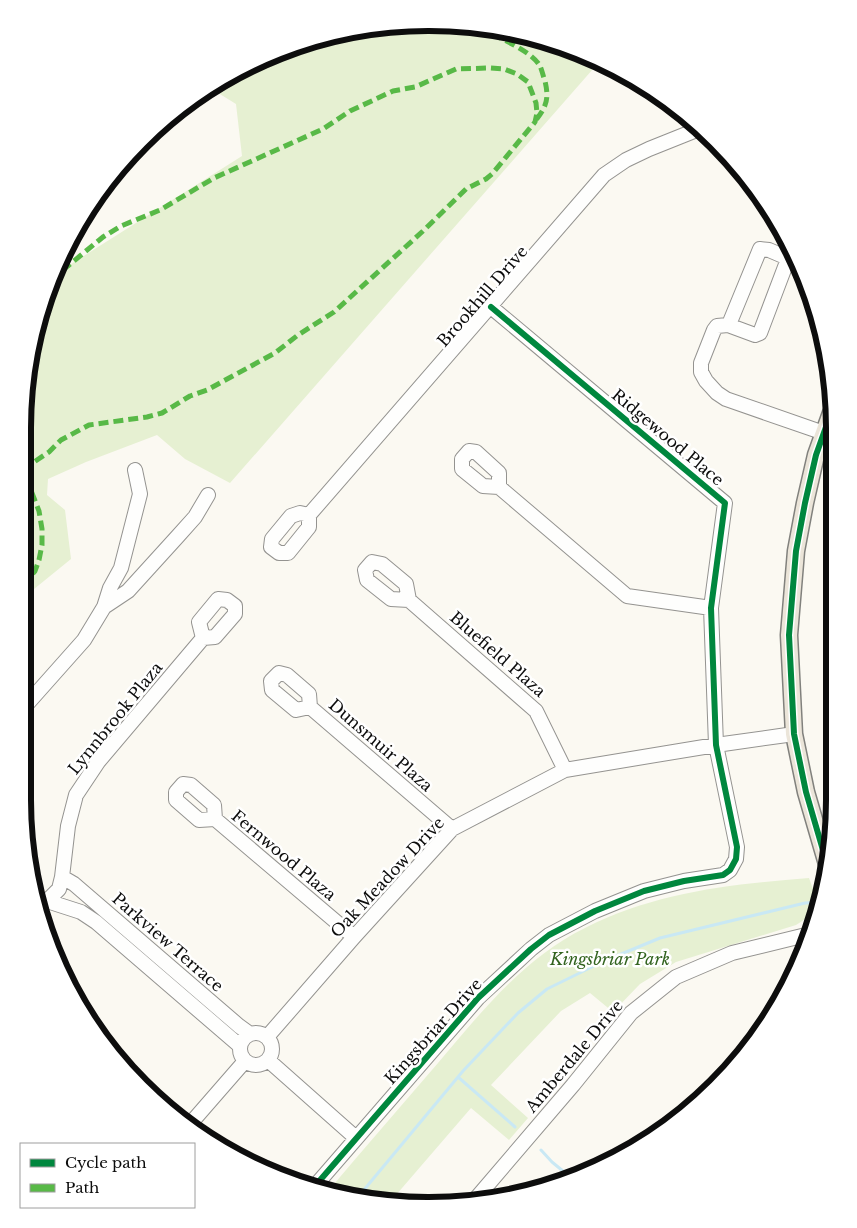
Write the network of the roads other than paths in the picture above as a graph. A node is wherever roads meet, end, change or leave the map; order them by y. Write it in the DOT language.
graph roads {
  1 [pos="692,132"];
  2 [pos="788,258"];
  3 [pos="790,264"];
  4 [pos="491,307"];
  5 [pos="728,325"];
  6 [pos="826,427"];
  7 [pos="824,433"];
  8 [pos="135,470"];
  9 [pos="499,487"];
  10 [pos="208,495"];
  11 [pos="309,515"];
  12 [pos="409,600"];
  13 [pos="104,607"];
  14 [pos="711,608"];
  15 [pos="203,638"];
  16 [pos="31,700"];
  17 [pos="310,707"];
  18 [pos="794,734"];
  19 [pos="716,745"];
  20 [pos="565,770"];
  21 [pos="215,819"];
  22 [pos="452,830"];
  23 [pos="822,848"];
  24 [pos="730,870"];
  25 [pos="62,877"];
  26 [pos="44,899"];
  27 [pos="45,902"];
  28 [pos="802,936"];
  29 [pos="125,937"];
  30 [pos="354,938"];
  31 [pos="185,989"];
  32 [pos="250,1034"];
  33 [pos="267,1037"];
  34 [pos="240,1046"];
  35 [pos="268,1060"];
  36 [pos="245,1061"];
  37 [pos="194,1120"];
  38 [pos="356,1138"];
  39 [pos="320,1181"];
  40 [pos="481,1193"];
  1 -- 4 [label="street, Brookhill Drive"];
  2 -- 5 [label="street"];
  3 -- 5 [label="street"];
  4 -- 11 [label="street, Brookhill Drive"];
  4 -- 14 [label="street, Ridgewood Place"];
  5 -- 7 [label="street"];
  6 -- 7 [label="main road"];
  7 -- 18 [label="main road"];
  8 -- 13 [label="street"];
  9 -- 14 [label="street"];
  10 -- 13 [label="street"];
  12 -- 20 [label="street, Bluefield Plaza"];
  13 -- 16 [label="street"];
  14 -- 19 [label="street, Ridgewood Place"];
  15 -- 25 [label="street, Lynnbrook Plaza"];
  17 -- 22 [label="street, Dunsmuir Plaza"];
  18 -- 19 [label="street, Oak Meadow Drive"];
  18 -- 23 [label="main road"];
  19 -- 20 [label="street, Oak Meadow Drive"];
  19 -- 24 [label="street, Ridgewood Place"];
  20 -- 22 [label="street, Oak Meadow Drive"];
  21 -- 30 [label="street, Fernwood Plaza"];
  22 -- 30 [label="street, Oak Meadow Drive"];
  24 -- 38 [label="street, Kingsbriar Drive"];
  25 -- 26 [label="street, Lynnbrook Plaza"];
  25 -- 29 [label="street, Parkview Terrace"];
  27 -- 29 [label="street, Parkview Terrace"];
  28 -- 40 [label="street, Amberdale Drive"];
  29 -- 31 [label="street, Parkview Terrace"];
  30 -- 33 [label="street, Oak Meadow Drive"];
  31 -- 32 [label="street, Parkview Terrace"];
  31 -- 34 [label="street, Parkview Terrace"];
  32 -- 33 [label="street"];
  32 -- 34 [label="street"];
  33 -- 35 [label="street"];
  34 -- 36 [label="street"];
  35 -- 36 [label="street"];
  35 -- 38 [label="street"];
  36 -- 37 [label="street"];
  38 -- 39 [label="street, Kingsbriar Drive"];
}
